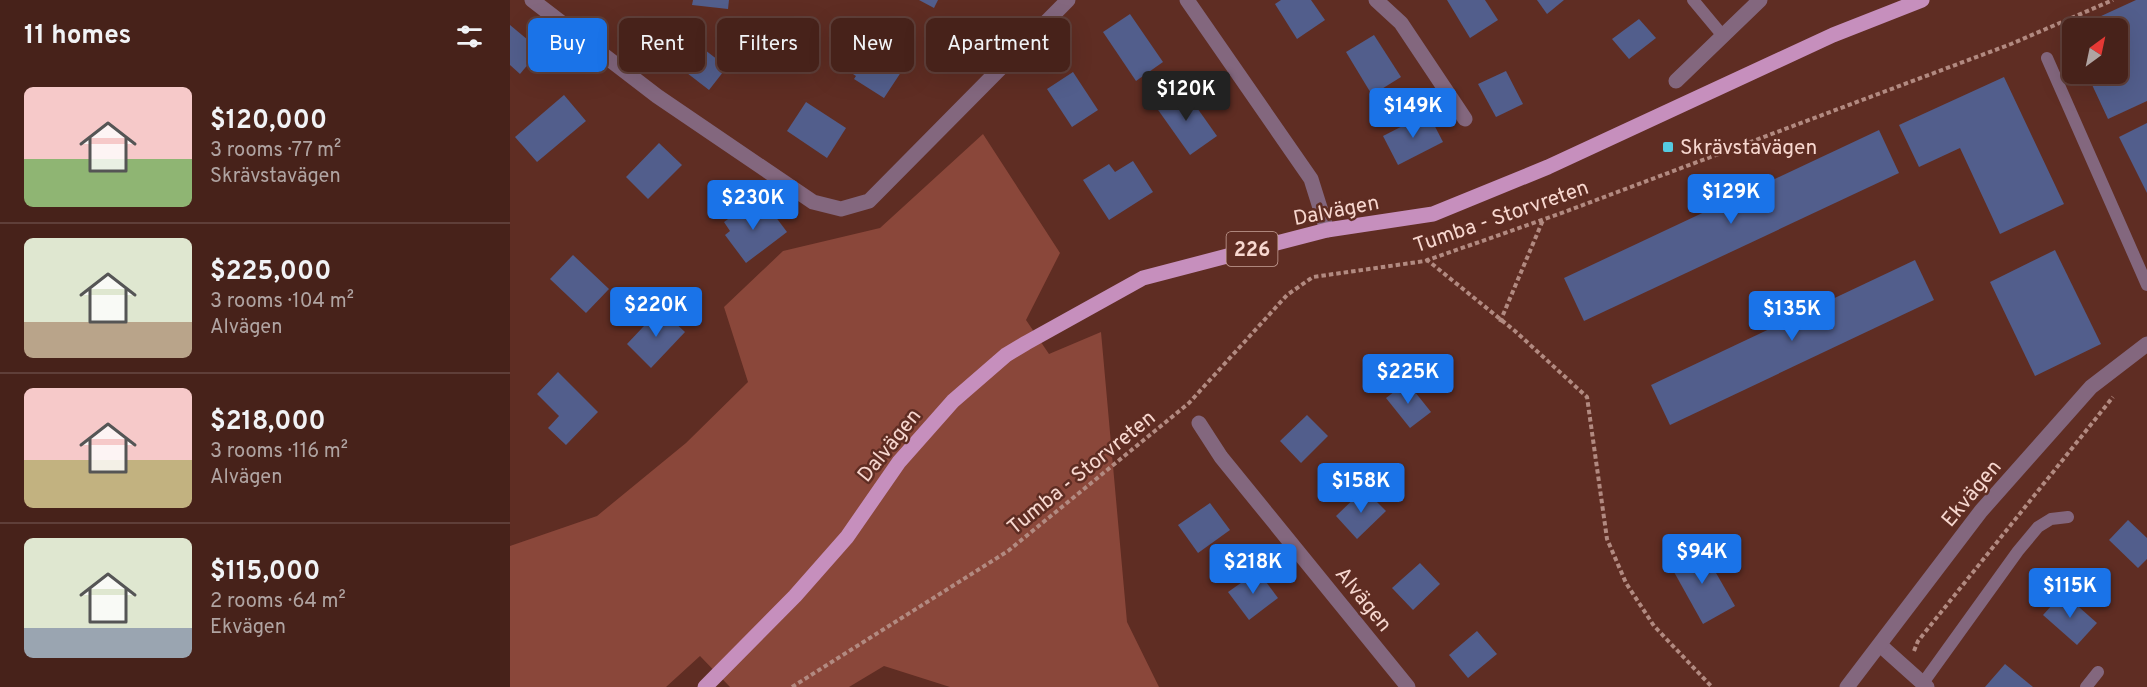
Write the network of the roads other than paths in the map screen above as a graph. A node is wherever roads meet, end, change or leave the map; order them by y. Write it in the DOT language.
graph roads {
  1 [pos="532,0"];
  2 [pos="1068,0"];
  3 [pos="1187,0"];
  4 [pos="1376,0"];
  5 [pos="1693,0"];
  6 [pos="1760,0"];
  7 [pos="1922,0"];
  8 [pos="1723,36"];
  9 [pos="2047,58"];
  10 [pos="1676,81"];
  11 [pos="1465,118"];
  12 [pos="1327,230"];
  13 [pos="2147,285"];
  14 [pos="2147,344"];
  15 [pos="1199,423"];
  16 [pos="2068,517"];
  17 [pos="1880,645"];
  18 [pos="2098,672"];
  19 [pos="1925,685"];
  20 [pos="705,687"];
  21 [pos="1408,687"];
  22 [pos="1846,687"];
  23 [pos="2086,687"];
  1 -- 2 [label="street"];
  3 -- 12 [label="street"];
  4 -- 11 [label="street"];
  5 -- 8 [label="lane"];
  6 -- 8 [label="street"];
  7 -- 12 [label="main road, Dalvägen / 226"];
  8 -- 10 [label="street"];
  9 -- 13 [label="lane"];
  12 -- 20 [label="main road, Dalvägen / 226"];
  14 -- 17 [label="street, Ekvägen"];
  15 -- 21 [label="street, Alvägen"];
  16 -- 19 [label="lane"];
  17 -- 19 [label="street"];
  17 -- 22 [label="street, Ekvägen"];
  18 -- 23 [label="lane"];
}
